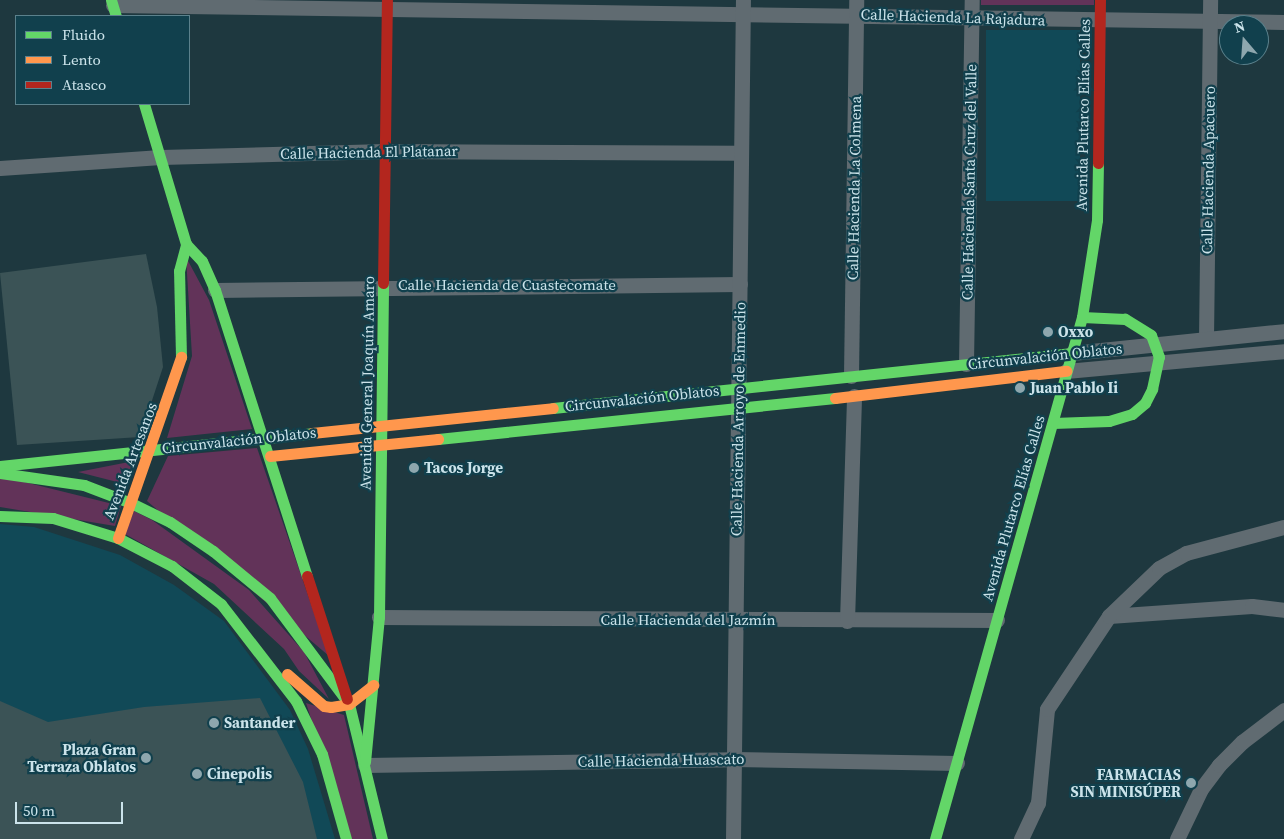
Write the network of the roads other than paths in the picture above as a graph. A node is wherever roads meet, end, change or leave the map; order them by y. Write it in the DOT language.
graph roads {
  1 [pos="972,0"];
  2 [pos="1100,0"];
  3 [pos="1210,0"];
  4 [pos="250,3"];
  5 [pos="387,4"];
  6 [pos="513,5"];
  7 [pos="628,5"];
  8 [pos="743,6"];
  9 [pos="113,7"];
  10 [pos="856,7"];
  11 [pos="972,20"];
  12 [pos="1100,20"];
  13 [pos="1210,21"];
  14 [pos="1284,22"];
  15 [pos="144,105"];
  16 [pos="386,151"];
  17 [pos="739,153"];
  18 [pos="161,156"];
  19 [pos="2,164"];
  20 [pos="186,244"];
  21 [pos="740,284"];
  22 [pos="382,286"];
  23 [pos="215,290"];
  24 [pos="1082,317"];
  25 [pos="1284,331"];
  26 [pos="1206,339"];
  27 [pos="1156,345"];
  28 [pos="1284,351"];
  29 [pos="1072,353"];
  30 [pos="966,364"];
  31 [pos="1158,364"];
  32 [pos="1066,371"];
  33 [pos="851,376"];
  34 [pos="738,388"];
  35 [pos="854,396"];
  36 [pos="738,409"];
  37 [pos="1053,423"];
  38 [pos="381,426"];
  39 [pos="262,437"];
  40 [pos="381,447"];
  41 [pos="151,450"];
  42 [pos="270,456"];
  43 [pos="0,466"];
  44 [pos="0,473"];
  45 [pos="131,502"];
  46 [pos="0,516"];
  47 [pos="1284,527"];
  48 [pos="118,538"];
  49 [pos="1284,610"];
  50 [pos="1109,616"];
  51 [pos="379,617"];
  52 [pos="997,620"];
  53 [pos="735,621"];
  54 [pos="847,621"];
  55 [pos="263,653"];
  56 [pos="373,685"];
  57 [pos="349,704"];
  58 [pos="1284,710"];
  59 [pos="734,759"];
  60 [pos="957,763"];
  61 [pos="365,765"];
  62 [pos="346,839"];
  63 [pos="382,839"];
  64 [pos="734,839"];
  65 [pos="935,839"];
  66 [pos="1020,839"];
  67 [pos="1177,839"];
  1 -- 11 [label="street, Calle Hacienda Santa Cruz del Valle"];
  2 -- 12 [label="street, Avenida Plutarco Elías Calles"];
  3 -- 13 [label="street, Calle Hacienda Apacuero"];
  4 -- 5 [label="street, Calle Hacienda La Rajadura"];
  4 -- 9 [label="street, Calle Hacienda La Rajadura"];
  5 -- 6 [label="street, Calle Hacienda La Rajadura"];
  5 -- 16 [label="street, Avenida General Joaquín Amaro"];
  6 -- 7 [label="street, Calle Hacienda La Rajadura"];
  7 -- 8 [label="street, Calle Hacienda La Rajadura"];
  8 -- 10 [label="street, Calle Hacienda La Rajadura"];
  8 -- 17 [label="street, Calle Hacienda Arroyo de Enmedio"];
  10 -- 11 [label="street, Calle Hacienda La Rajadura"];
  10 -- 33 [label="street, Calle Hacienda La Colmena"];
  11 -- 12 [label="street, Calle Hacienda La Rajadura"];
  11 -- 30 [label="street, Calle Hacienda Santa Cruz del Valle"];
  12 -- 13 [label="street, Calle Hacienda La Rajadura"];
  12 -- 24 [label="street, Avenida Plutarco Elías Calles"];
  13 -- 14 [label="street, Calle Hacienda La Rajadura"];
  13 -- 26 [label="street, Calle Hacienda Apacuero"];
  15 -- 18 [label="street"];
  16 -- 17 [label="street, Calle Hacienda El Platanar"];
  16 -- 18 [label="street, Calle Hacienda El Platanar"];
  16 -- 22 [label="street, Avenida General Joaquín Amaro"];
  17 -- 21 [label="street, Calle Hacienda Arroyo de Enmedio"];
  18 -- 19 [label="street, Calle Hacienda El Platanar"];
  18 -- 20 [label="street"];
  20 -- 23 [label="street"];
  20 -- 41 [label="street, Avenida Artesanos"];
  21 -- 22 [label="street, Calle Hacienda de Cuastecomate"];
  21 -- 34 [label="street, Calle Hacienda Arroyo de Enmedio"];
  22 -- 23 [label="street, Calle Hacienda de Cuastecomate"];
  22 -- 38 [label="street, Avenida General Joaquín Amaro"];
  23 -- 39 [label="street"];
  24 -- 27 [label="street"];
  24 -- 29 [label="street, Avenida Plutarco Elías Calles"];
  25 -- 26 [label="street, Circunvalación Oblatos"];
  26 -- 27 [label="street, Circunvalación Oblatos"];
  27 -- 29 [label="street, Circunvalación Oblatos"];
  27 -- 31 [label="street"];
  28 -- 31 [label="street, Circunvalación Oblatos"];
  29 -- 30 [label="street, Circunvalación Oblatos"];
  29 -- 32 [label="street, Avenida Plutarco Elías Calles"];
  30 -- 33 [label="street, Circunvalación Oblatos"];
  31 -- 32 [label="street, Circunvalación Oblatos"];
  31 -- 37 [label="street"];
  32 -- 35 [label="street, Circunvalación Oblatos"];
  32 -- 37 [label="street, Avenida Plutarco Elías Calles"];
  33 -- 34 [label="street, Circunvalación Oblatos"];
  34 -- 36 [label="street, Calle Hacienda Arroyo de Enmedio"];
  34 -- 38 [label="street, Circunvalación Oblatos"];
  35 -- 36 [label="street, Circunvalación Oblatos"];
  35 -- 54 [label="street"];
  36 -- 40 [label="street, Circunvalación Oblatos"];
  36 -- 53 [label="street, Calle Hacienda Arroyo de Enmedio"];
  37 -- 52 [label="street, Avenida Plutarco Elías Calles"];
  38 -- 39 [label="street, Circunvalación Oblatos"];
  38 -- 40 [label="street, Avenida General Joaquín Amaro"];
  39 -- 41 [label="street, Circunvalación Oblatos"];
  39 -- 42 [label="street"];
  40 -- 42 [label="street, Circunvalación Oblatos"];
  40 -- 51 [label="street, Avenida General Joaquín Amaro"];
  41 -- 43 [label="street, Circunvalación Oblatos"];
  41 -- 45 [label="street, Avenida Artesanos"];
  42 -- 57 [label="street"];
  44 -- 45 [label="street"];
  45 -- 48 [label="street, Avenida Artesanos"];
  45 -- 57 [label="street"];
  46 -- 48 [label="street"];
  47 -- 50 [label="street"];
  48 -- 55 [label="street, Avenida Artesanos"];
  49 -- 50 [label="street"];
  50 -- 66 [label="street"];
  51 -- 53 [label="street, Calle Hacienda del Jazmín"];
  51 -- 56 [label="street, Avenida General Joaquín Amaro"];
  52 -- 54 [label="street, Calle Hacienda del Jazmín"];
  52 -- 60 [label="street, Avenida Plutarco Elías Calles"];
  53 -- 54 [label="street, Calle Hacienda del Jazmín"];
  53 -- 59 [label="street, Calle Hacienda Arroyo de Enmedio"];
  55 -- 57 [label="street"];
  55 -- 62 [label="street, Avenida Artesanos"];
  56 -- 57 [label="street"];
  56 -- 61 [label="street, Avenida General Joaquín Amaro"];
  57 -- 61 [label="street"];
  58 -- 67 [label="street"];
  59 -- 60 [label="street, Calle Hacienda Huascato"];
  59 -- 61 [label="street, Calle Hacienda Huascato"];
  59 -- 64 [label="street, Calle Hacienda Arroyo de Enmedio"];
  60 -- 65 [label="street, Avenida Plutarco Elías Calles"];
  61 -- 63 [label="street"];
}
